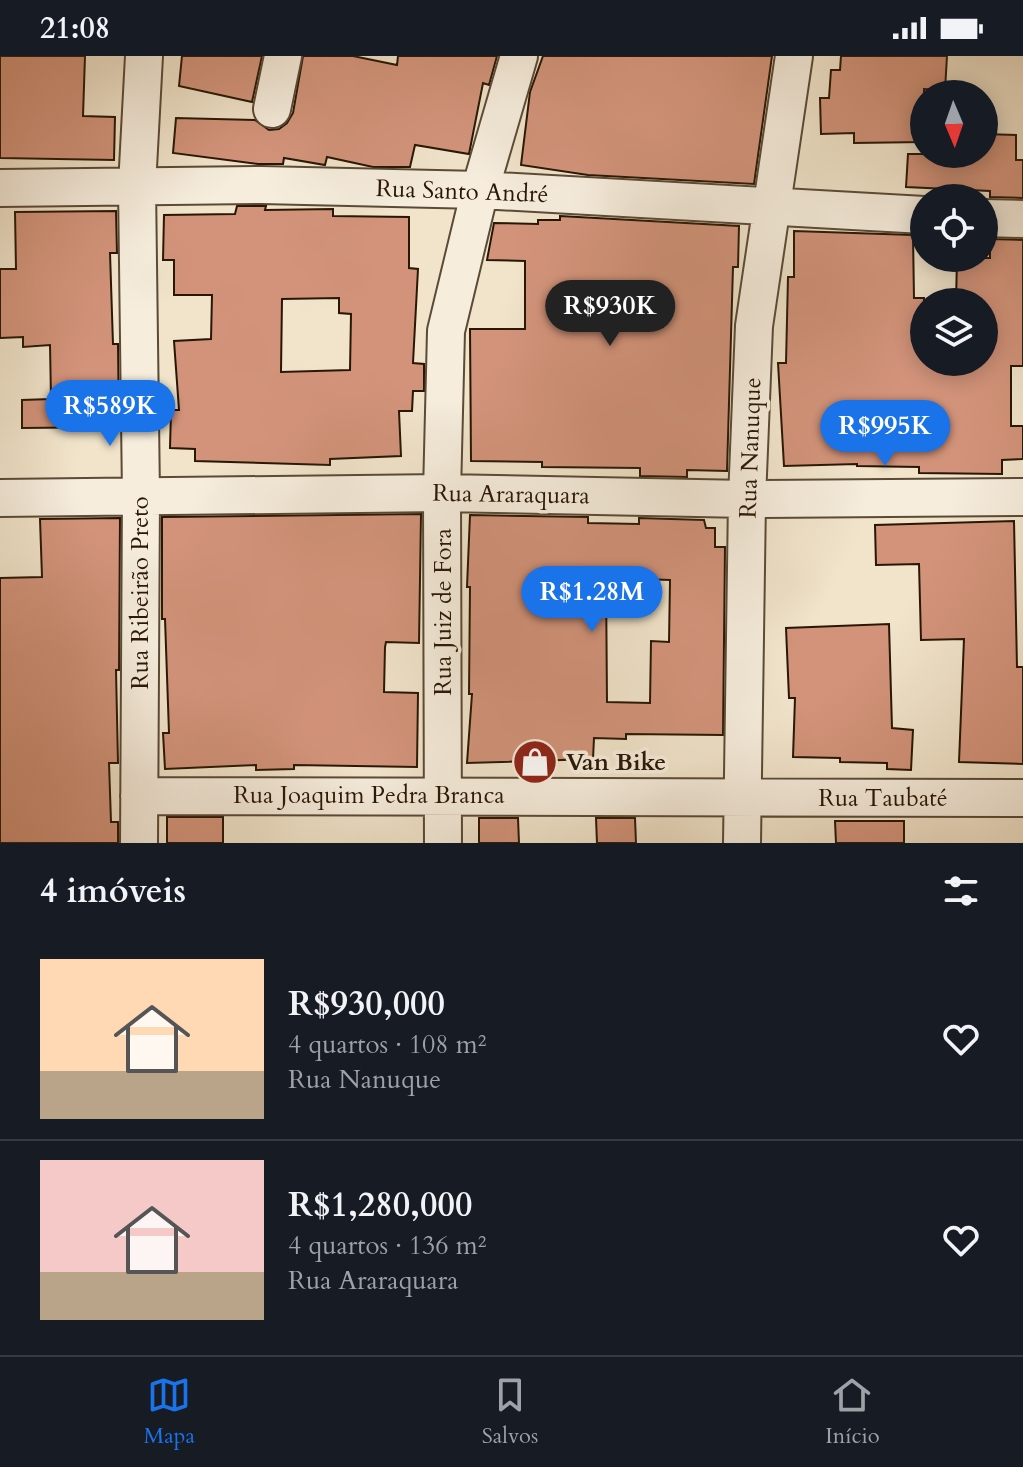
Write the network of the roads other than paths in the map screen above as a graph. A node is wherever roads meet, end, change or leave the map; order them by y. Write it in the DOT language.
graph roads {
  1 [pos="144,56"];
  2 [pos="283,56"];
  3 [pos="519,56"];
  4 [pos="794,56"];
  5 [pos="272,109"];
  6 [pos="137,186"];
  7 [pos="0,188"];
  8 [pos="480,190"];
  9 [pos="770,205"];
  10 [pos="910,214"];
  11 [pos="998,218"];
  12 [pos="1023,219"];
  13 [pos="442,493"];
  14 [pos="141,495"];
  15 [pos="1023,497"];
  16 [pos="0,498"];
  17 [pos="747,499"];
  18 [pos="444,794"];
  19 [pos="139,796"];
  20 [pos="743,798"];
  21 [pos="1023,798"];
  22 [pos="139,843"];
  23 [pos="443,843"];
  24 [pos="742,843"];
  1 -- 6 [label="street, Rua Ribeirão Preto"];
  2 -- 5 [label="street"];
  3 -- 8 [label="street, Rua Juiz de Fora"];
  4 -- 9 [label="street, Rua Nanuque"];
  6 -- 7 [label="street, Rua Santo André"];
  6 -- 8 [label="street, Rua Santo André"];
  6 -- 14 [label="street, Rua Ribeirão Preto"];
  8 -- 9 [label="street, Rua Santo André"];
  8 -- 13 [label="street, Rua Juiz de Fora"];
  9 -- 10 [label="street, Rua Santo André"];
  9 -- 17 [label="street, Rua Nanuque"];
  11 -- 12 [label="street"];
  13 -- 14 [label="street, Rua Araraquara"];
  13 -- 17 [label="street, Rua Araraquara"];
  13 -- 18 [label="street, Rua Juiz de Fora"];
  14 -- 16 [label="street, Rua Araraquara"];
  14 -- 19 [label="street, Rua Ribeirão Preto"];
  15 -- 17 [label="street, Rua Araraquara"];
  17 -- 20 [label="street, Rua Nanuque"];
  18 -- 19 [label="street, Rua Joaquim Pedra Branca"];
  18 -- 20 [label="street, Rua Joaquim Pedra Branca"];
  18 -- 23 [label="street, Rua Juiz de Fora"];
  19 -- 22 [label="street, Rua Ribeirão Preto"];
  20 -- 21 [label="street, Rua Taubaté"];
  20 -- 24 [label="street, Rua Nanuque"];
}
